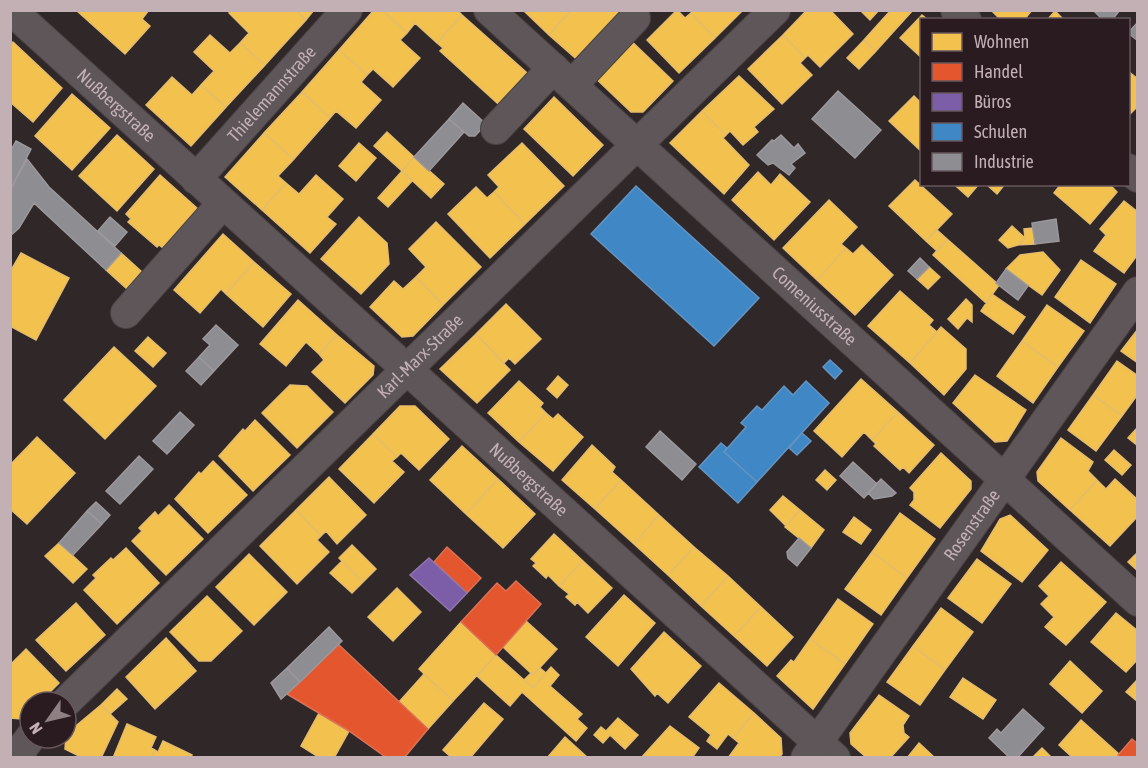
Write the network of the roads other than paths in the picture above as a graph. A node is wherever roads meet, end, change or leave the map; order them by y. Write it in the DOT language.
graph roads {
  1 [pos="11,10"];
  2 [pos="347,10"];
  3 [pos="489,10"];
  4 [pos="771,12"];
  5 [pos="635,18"];
  6 [pos="563,77"];
  7 [pos="507,128"];
  8 [pos="637,144"];
  9 [pos="196,179"];
  10 [pos="223,203"];
  11 [pos="1137,291"];
  12 [pos="126,313"];
  13 [pos="407,369"];
  14 [pos="1004,478"];
  15 [pos="1137,601"];
  16 [pos="78,690"];
  17 [pos="820,752"];
  18 [pos="10,754"];
  19 [pos="16,757"];
  1 -- 9 [label="street, Nußbergstraße"];
  2 -- 9 [label="street, Thielemannstraße"];
  3 -- 6 [label="street, Comeniusstraße"];
  4 -- 8 [label="street, Karl-Marx-Straße"];
  5 -- 6 [label="street"];
  6 -- 7 [label="street"];
  6 -- 8 [label="street, Comeniusstraße"];
  8 -- 13 [label="street, Karl-Marx-Straße"];
  8 -- 14 [label="street, Comeniusstraße"];
  9 -- 10 [label="street, Nußbergstraße"];
  10 -- 12 [label="street"];
  10 -- 13 [label="street, Nußbergstraße"];
  11 -- 14 [label="street, Rosenstraße"];
  13 -- 16 [label="street, Karl-Marx-Straße"];
  13 -- 17 [label="street, Nußbergstraße"];
  14 -- 15 [label="street, Comeniusstraße"];
  14 -- 17 [label="street, Rosenstraße"];
  18 -- 19 [label="street"];
}
